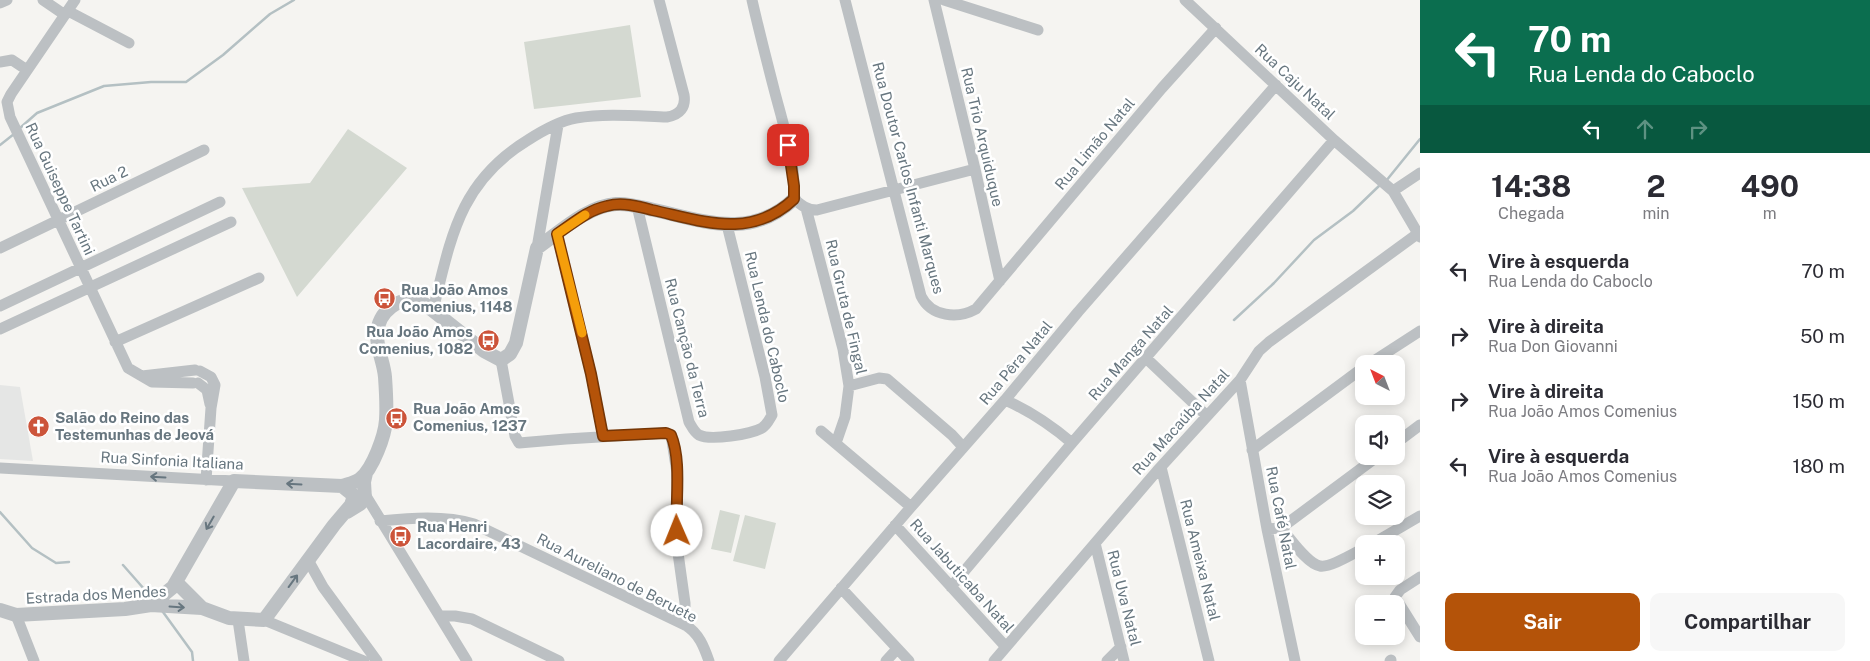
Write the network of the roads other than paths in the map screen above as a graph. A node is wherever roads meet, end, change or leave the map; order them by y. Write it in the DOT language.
graph roads {
  1 [pos="7,0"];
  2 [pos="43,0"];
  3 [pos="75,0"];
  4 [pos="660,0"];
  5 [pos="752,0"];
  6 [pos="845,0"];
  7 [pos="934,0"];
  8 [pos="944,0"];
  9 [pos="1185,0"];
  10 [pos="0,4"];
  11 [pos="66,13"];
  12 [pos="1216,28"];
  13 [pos="1038,30"];
  14 [pos="129,43"];
  15 [pos="0,62"];
  16 [pos="27,70"];
  17 [pos="1276,85"];
  18 [pos="558,125"];
  19 [pos="1334,140"];
  20 [pos="204,150"];
  21 [pos="976,169"];
  22 [pos="1420,173"];
  23 [pos="1389,188"];
  24 [pos="894,190"];
  25 [pos="794,199"];
  26 [pos="220,202"];
  27 [pos="637,206"];
  28 [pos="806,208"];
  29 [pos="57,220"];
  30 [pos="231,222"];
  31 [pos="727,225"];
  32 [pos="557,234"];
  33 [pos="1419,234"];
  34 [pos="0,248"];
  35 [pos="537,248"];
  36 [pos="80,267"];
  37 [pos="259,278"];
  38 [pos="1000,281"];
  39 [pos="90,288"];
  40 [pos="0,306"];
  41 [pos="433,310"];
  42 [pos="0,329"];
  43 [pos="1420,331"];
  44 [pos="115,342"];
  45 [pos="1383,355"];
  46 [pos="1146,358"];
  47 [pos="501,360"];
  48 [pos="1355,374"];
  49 [pos="140,376"];
  50 [pos="1240,380"];
  51 [pos="850,386"];
  52 [pos="1005,400"];
  53 [pos="211,408"];
  54 [pos="1207,416"];
  55 [pos="1420,426"];
  56 [pos="758,430"];
  57 [pos="821,431"];
  58 [pos="603,436"];
  59 [pos="1405,437"];
  60 [pos="836,443"];
  61 [pos="1072,443"];
  62 [pos="963,447"];
  63 [pos="1252,450"];
  64 [pos="1366,465"];
  65 [pos="1160,467"];
  66 [pos="0,468"];
  67 [pos="206,480"];
  68 [pos="234,480"];
  69 [pos="359,485"];
  70 [pos="911,507"];
  71 [pos="346,512"];
  72 [pos="1420,516"];
  73 [pos="380,521"];
  74 [pos="895,525"];
  75 [pos="1281,528"];
  76 [pos="1267,529"];
  77 [pos="1387,535"];
  78 [pos="1095,543"];
  79 [pos="1355,552"];
  80 [pos="308,560"];
  81 [pos="1420,578"];
  82 [pos="176,582"];
  83 [pos="950,587"];
  84 [pos="841,588"];
  85 [pos="151,605"];
  86 [pos="202,608"];
  87 [pos="0,610"];
  88 [pos="16,615"];
  89 [pos="441,616"];
  90 [pos="238,620"];
  91 [pos="264,620"];
  92 [pos="685,625"];
  93 [pos="1420,637"];
  94 [pos="1006,647"];
  95 [pos="1121,647"];
  96 [pos="898,648"];
  97 [pos="34,661"];
  98 [pos="244,661"];
  99 [pos="364,661"];
  100 [pos="377,661"];
  101 [pos="467,661"];
  102 [pos="559,661"];
  103 [pos="709,661"];
  104 [pos="779,661"];
  105 [pos="886,661"];
  106 [pos="909,661"];
  107 [pos="994,661"];
  108 [pos="1107,661"];
  109 [pos="1124,661"];
  110 [pos="1209,661"];
  111 [pos="1294,661"];
  1 -- 10 [label="street"];
  2 -- 11 [label="street"];
  3 -- 11 [label="street, Rua Guiseppe Tartini"];
  4 -- 18 [label="street"];
  5 -- 25 [label="street"];
  6 -- 24 [label="street, Rua Doutor Carlos Infanti Marques"];
  7 -- 21 [label="street, Rua Trio Arquiduque"];
  8 -- 13 [label="street"];
  9 -- 12 [label="street, Rua Caju Natal"];
  11 -- 14 [label="street"];
  11 -- 16 [label="street, Rua Guiseppe Tartini"];
  12 -- 17 [label="street, Rua Caju Natal"];
  12 -- 38 [label="street, Rua Limão Natal"];
  15 -- 16 [label="street"];
  16 -- 29 [label="street, Rua Guiseppe Tartini"];
  17 -- 19 [label="street, Rua Caju Natal"];
  17 -- 52 [label="street, Rua Pêra Natal"];
  18 -- 35 [label="street"];
  18 -- 41 [label="street"];
  19 -- 23 [label="street, Rua Caju Natal"];
  19 -- 46 [label="street, Rua Manga Natal"];
  20 -- 29 [label="street, Rua 2"];
  21 -- 24 [label="street"];
  21 -- 38 [label="street, Rua Trio Arquiduque"];
  22 -- 23 [label="street"];
  23 -- 33 [label="street, Rua Caju Natal"];
  24 -- 28 [label="street"];
  24 -- 38 [label="street, Rua Doutor Carlos Infanti Marques"];
  25 -- 28 [label="street"];
  25 -- 31 [label="street"];
  26 -- 36 [label="street"];
  27 -- 31 [label="street"];
  27 -- 32 [label="street"];
  27 -- 56 [label="street, Rua Canção da Terra"];
  28 -- 51 [label="street, Rua Gruta de Fingal"];
  29 -- 34 [label="street, Rua 2"];
  29 -- 36 [label="street, Rua Guiseppe Tartini"];
  30 -- 39 [label="street"];
  31 -- 56 [label="street, Rua Lenda do Caboclo"];
  32 -- 35 [label="street"];
  32 -- 58 [label="street"];
  33 -- 50 [label="street, Rua Macaúba Natal"];
  35 -- 47 [label="street"];
  36 -- 39 [label="street, Rua Guiseppe Tartini"];
  36 -- 40 [label="street"];
  37 -- 44 [label="street"];
  39 -- 42 [label="street"];
  39 -- 44 [label="street, Rua Guiseppe Tartini"];
  41 -- 47 [label="street"];
  41 -- 69 [label="street"];
  43 -- 45 [label="street"];
  44 -- 49 [label="street, Rua Guiseppe Tartini"];
  46 -- 54 [label="street"];
  46 -- 61 [label="street, Rua Manga Natal"];
  47 -- 58 [label="street"];
  48 -- 63 [label="street"];
  49 -- 53 [label="street, Rua Guiseppe Tartini"];
  49 -- 53 [label="street, Rua Guiseppe Tartini"];
  50 -- 54 [label="street, Rua Macaúba Natal"];
  50 -- 63 [label="street, Rua Café Natal"];
  51 -- 60 [label="street, Rua Gruta de Fingal"];
  51 -- 62 [label="street"];
  52 -- 61 [label="street"];
  52 -- 62 [label="street, Rua Pêra Natal"];
  53 -- 67 [label="street, Rua Guiseppe Tartini"];
  54 -- 65 [label="street, Rua Macaúba Natal"];
  55 -- 59 [label="street"];
  57 -- 60 [label="street"];
  58 -- 92 [label="street"];
  60 -- 70 [label="street"];
  61 -- 83 [label="street, Rua Manga Natal"];
  62 -- 70 [label="street, Rua Pêra Natal"];
  63 -- 76 [label="street, Rua Café Natal"];
  64 -- 75 [label="street"];
  65 -- 78 [label="street, Rua Macaúba Natal"];
  65 -- 110 [label="street, Rua Ameixa Natal"];
  67 -- 66 [label="street, Rua Sinfonia Italiana, one-way"];
  67 -- 68 [label="street, Rua Sinfonia Italiana"];
  69 -- 68 [label="street, Rua Sinfonia Italiana, one-way"];
  68 -- 82 [label="street, one-way"];
  69 -- 71 [label="street"];
  69 -- 71 [label="street"];
  69 -- 73 [label="street"];
  70 -- 74 [label="street, Rua Pêra Natal"];
  71 -- 80 [label="street"];
  72 -- 77 [label="street"];
  73 -- 89 [label="street"];
  73 -- 92 [label="street, Rua Aureliano de Beruete"];
  74 -- 83 [label="street, Rua Jabuticaba Natal"];
  74 -- 84 [label="street, Rua Pêra Natal"];
  75 -- 76 [label="street"];
  75 -- 79 [label="street"];
  76 -- 111 [label="street, Rua Café Natal"];
  78 -- 94 [label="street, Rua Macaúba Natal"];
  78 -- 95 [label="street, Rua Uva Natal"];
  91 -- 80 [label="street, one-way"];
  80 -- 100 [label="street"];
  81 -- 93 [label="street"];
  82 -- 85 [label="street"];
  82 -- 86 [label="street"];
  83 -- 94 [label="street, Rua Jabuticaba Natal"];
  84 -- 96 [label="street"];
  84 -- 104 [label="street, Rua Pêra Natal"];
  85 -- 86 [label="street, Estrada dos Mendes, one-way"];
  85 -- 88 [label="street, Estrada dos Mendes"];
  86 -- 90 [label="street, Estrada dos Mendes"];
  87 -- 88 [label="street, Estrada dos Mendes"];
  88 -- 97 [label="street"];
  89 -- 101 [label="street"];
  89 -- 102 [label="street"];
  90 -- 91 [label="street, Estrada dos Mendes"];
  90 -- 98 [label="street"];
  91 -- 99 [label="street, Estrada dos Mendes"];
  92 -- 103 [label="street, Rua Aureliano de Beruete"];
  94 -- 107 [label="street, Rua Macaúba Natal"];
  95 -- 108 [label="street"];
  95 -- 109 [label="street, Rua Uva Natal"];
  96 -- 105 [label="street"];
  96 -- 106 [label="street"];
}
